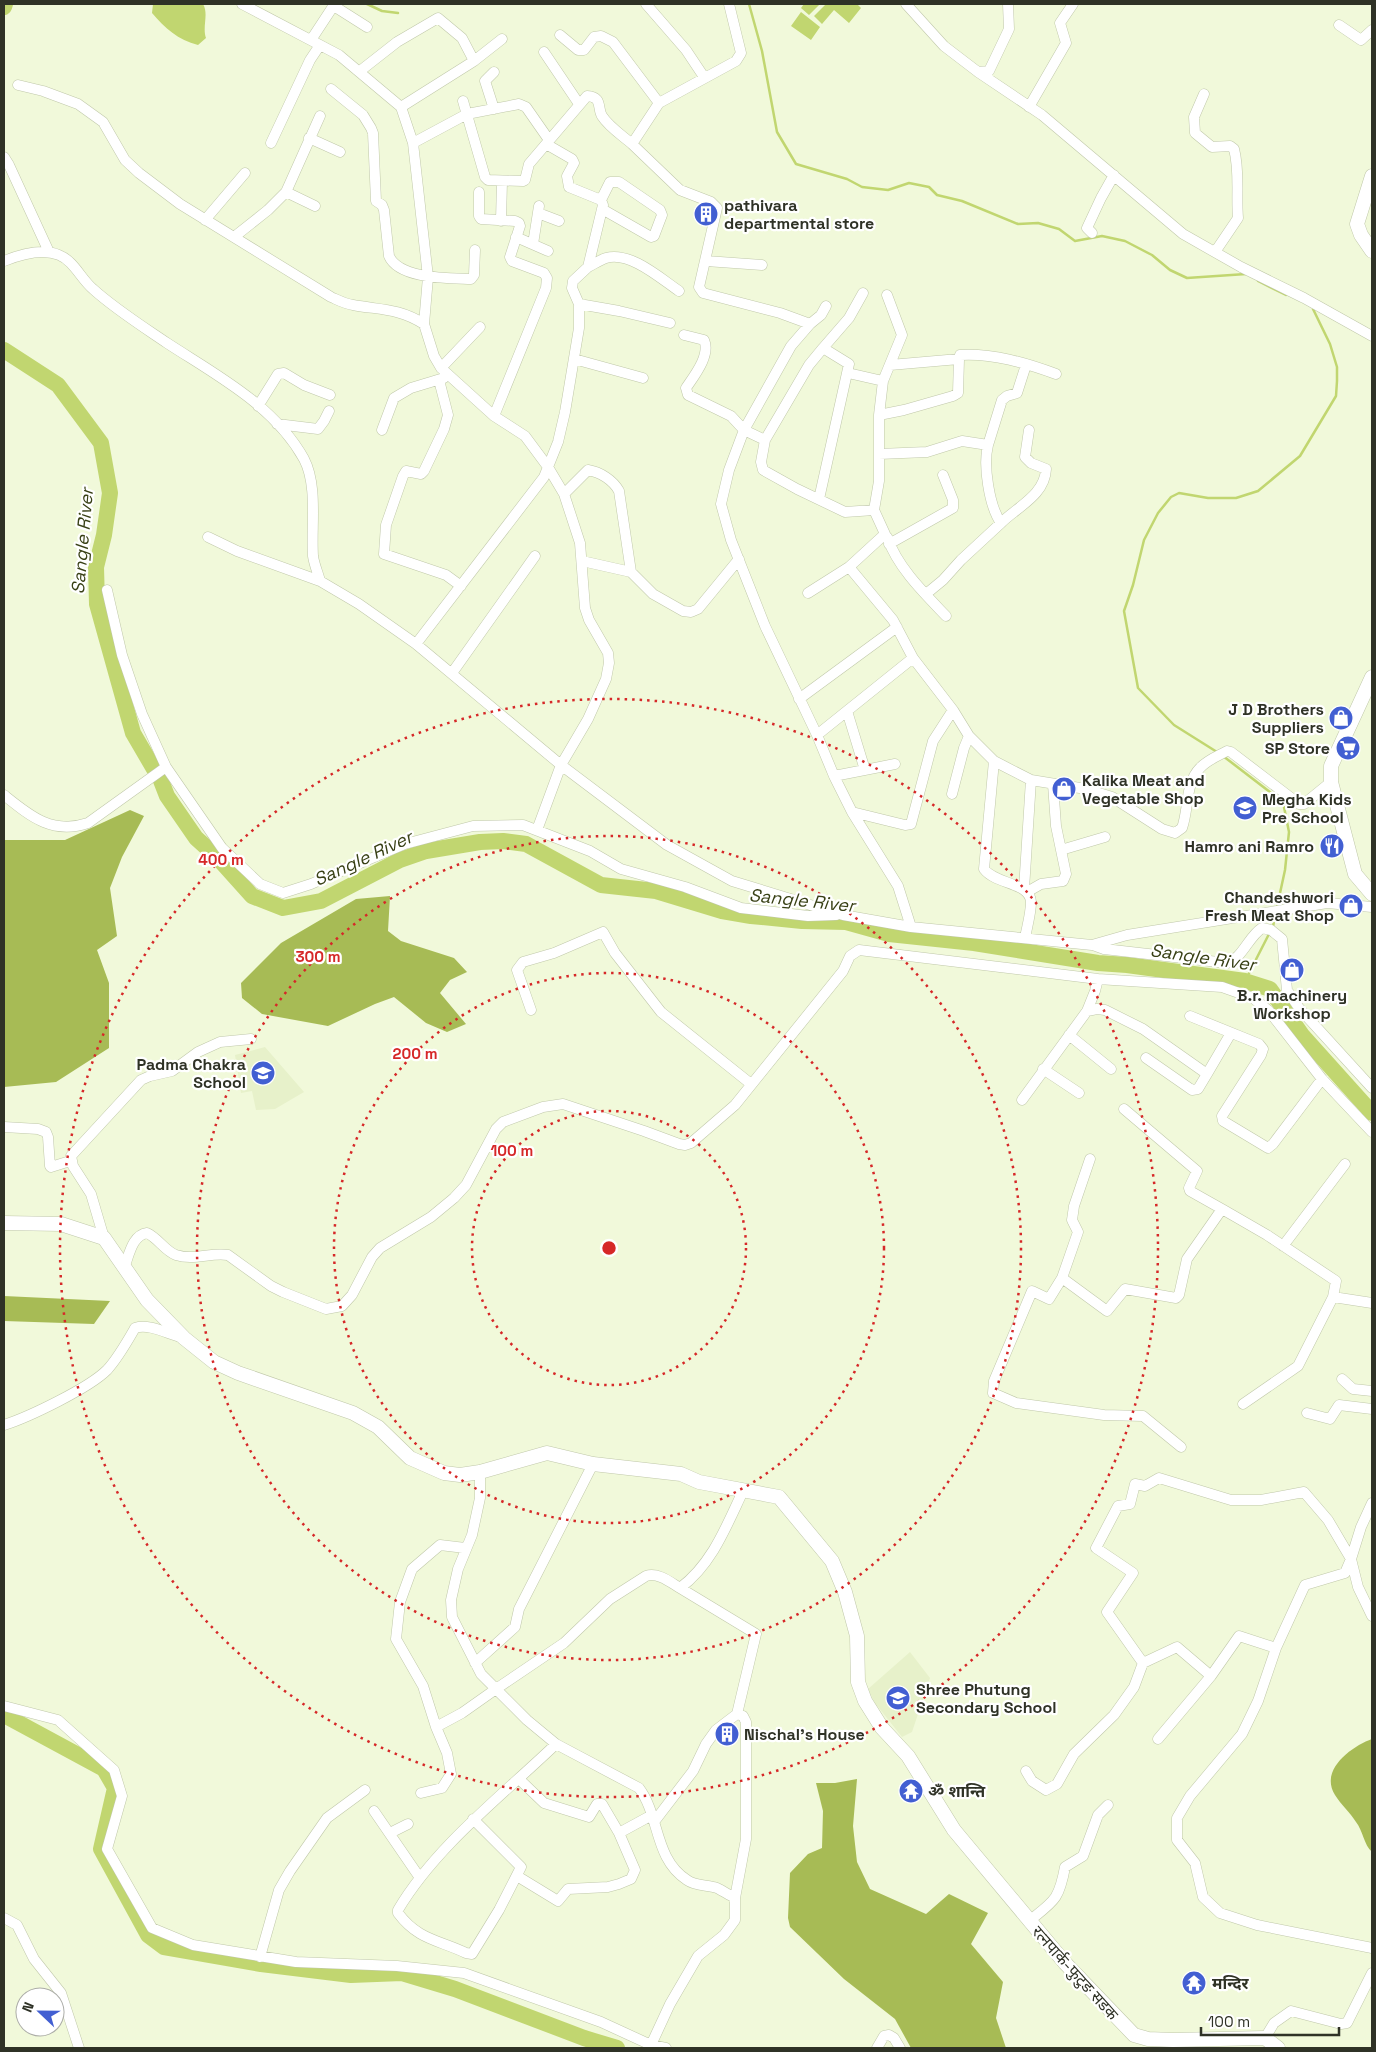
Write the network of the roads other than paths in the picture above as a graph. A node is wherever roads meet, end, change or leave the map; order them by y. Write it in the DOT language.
graph roads {
  1 [pos="242,4"];
  2 [pos="646,4"];
  3 [pos="729,4"];
  4 [pos="906,4"];
  5 [pos="1008,4"];
  6 [pos="1073,4"];
  7 [pos="328,6"];
  8 [pos="258,8"];
  9 [pos="1339,25"];
  10 [pos="367,27"];
  11 [pos="1372,30"];
  12 [pos="560,35"];
  13 [pos="502,39"];
  14 [pos="316,42"];
  15 [pos="544,52"];
  16 [pos="474,61"];
  17 [pos="360,71"];
  18 [pos="494,72"];
  19 [pos="978,72"];
  20 [pos="704,77"];
  21 [pos="18,85"];
  22 [pos="331,89"];
  23 [pos="1204,94"];
  24 [pos="463,101"];
  25 [pos="659,103"];
  26 [pos="579,104"];
  27 [pos="401,107"];
  28 [pos="1029,107"];
  29 [pos="494,109"];
  30 [pos="467,114"];
  31 [pos="320,116"];
  32 [pos="309,138"];
  33 [pos="271,142"];
  34 [pos="548,142"];
  35 [pos="413,143"];
  36 [pos="632,144"];
  37 [pos="340,152"];
  38 [pos="4,157"];
  39 [pos="245,173"];
  40 [pos="1114,175"];
  41 [pos="502,181"];
  42 [pos="1371,184"];
  43 [pos="286,192"];
  44 [pos="479,192"];
  45 [pos="601,205"];
  46 [pos="315,206"];
  47 [pos="205,220"];
  48 [pos="500,221"];
  49 [pos="559,221"];
  50 [pos="1092,233"];
  51 [pos="234,236"];
  52 [pos="516,237"];
  53 [pos="533,244"];
  54 [pos="1371,247"];
  55 [pos="475,250"];
  56 [pos="548,250"];
  57 [pos="49,252"];
  58 [pos="1214,252"];
  59 [pos="4,261"];
  60 [pos="706,261"];
  61 [pos="762,265"];
  62 [pos="588,267"];
  63 [pos="428,277"];
  64 [pos="679,291"];
  65 [pos="863,293"];
  66 [pos="887,296"];
  67 [pos="579,304"];
  68 [pos="826,306"];
  69 [pos="670,323"];
  70 [pos="424,324"];
  71 [pos="810,324"];
  72 [pos="480,327"];
  73 [pos="684,336"];
  74 [pos="1372,336"];
  75 [pos="823,348"];
  76 [pos="574,359"];
  77 [pos="958,359"];
  78 [pos="890,365"];
  79 [pos="1026,365"];
  80 [pos="441,368"];
  81 [pos="848,373"];
  82 [pos="1056,374"];
  83 [pos="451,376"];
  84 [pos="643,378"];
  85 [pos="439,380"];
  86 [pos="883,381"];
  87 [pos="330,395"];
  88 [pos="258,406"];
  89 [pos="329,411"];
  90 [pos="879,414"];
  91 [pos="494,416"];
  92 [pos="277,424"];
  93 [pos="382,430"];
  94 [pos="744,430"];
  95 [pos="1029,430"];
  96 [pos="765,440"];
  97 [pos="988,445"];
  98 [pos="879,454"];
  99 [pos="548,467"];
  100 [pos="943,475"];
  101 [pos="564,494"];
  102 [pos="819,500"];
  103 [pos="874,510"];
  104 [pos="1001,523"];
  105 [pos="208,538"];
  106 [pos="887,539"];
  107 [pos="535,556"];
  108 [pos="739,559"];
  109 [pos="582,561"];
  110 [pos="849,567"];
  111 [pos="631,572"];
  112 [pos="320,582"];
  113 [pos="461,586"];
  114 [pos="108,590"];
  115 [pos="808,593"];
  116 [pos="926,594"];
  117 [pos="946,616"];
  118 [pos="897,626"];
  119 [pos="416,644"];
  120 [pos="913,658"];
  121 [pos="452,674"];
  122 [pos="1372,677"];
  123 [pos="799,699"];
  124 [pos="953,710"];
  125 [pos="847,711"];
  126 [pos="817,735"];
  127 [pos="969,736"];
  128 [pos="994,761"];
  129 [pos="895,764"];
  130 [pos="561,765"];
  131 [pos="166,767"];
  132 [pos="865,770"];
  133 [pos="834,776"];
  134 [pos="1030,780"];
  135 [pos="1331,782"];
  136 [pos="1053,784"];
  137 [pos="952,794"];
  138 [pos="4,795"];
  139 [pos="852,812"];
  140 [pos="536,830"];
  141 [pos="1106,838"];
  142 [pos="1061,850"];
  143 [pos="1026,890"];
  144 [pos="1372,894"];
  145 [pos="1372,907"];
  146 [pos="843,915"];
  147 [pos="911,927"];
  148 [pos="1025,938"];
  149 [pos="1092,944"];
  150 [pos="1098,979"];
  151 [pos="532,1010"];
  152 [pos="1086,1011"];
  153 [pos="1190,1016"];
  154 [pos="1231,1033"];
  155 [pos="1069,1035"];
  156 [pos="251,1039"];
  157 [pos="1146,1058"];
  158 [pos="1043,1069"];
  159 [pos="1111,1069"];
  160 [pos="1207,1074"];
  161 [pos="1322,1079"];
  162 [pos="751,1084"];
  163 [pos="1372,1088"];
  164 [pos="1079,1093"];
  165 [pos="1022,1100"];
  166 [pos="1124,1109"];
  167 [pos="4,1127"];
  168 [pos="1372,1132"];
  169 [pos="1090,1159"];
  170 [pos="70,1161"];
  171 [pos="1345,1164"];
  172 [pos="1222,1209"];
  173 [pos="4,1223"];
  174 [pos="104,1238"];
  175 [pos="1283,1246"];
  176 [pos="124,1268"];
  177 [pos="1062,1278"];
  178 [pos="1333,1297"];
  179 [pos="1372,1303"];
  180 [pos="184,1338"];
  181 [pos="1342,1379"];
  182 [pos="1372,1391"];
  183 [pos="1243,1404"];
  184 [pos="1372,1409"];
  185 [pos="1307,1413"];
  186 [pos="4,1425"];
  187 [pos="1181,1447"];
  188 [pos="593,1464"];
  189 [pos="480,1472"];
  190 [pos="743,1491"];
  191 [pos="1372,1503"];
  192 [pos="465,1548"];
  193 [pos="1351,1559"];
  194 [pos="680,1588"];
  195 [pos="1372,1616"];
  196 [pos="1276,1648"];
  197 [pos="475,1663"];
  198 [pos="1143,1663"];
  199 [pos="1211,1676"];
  200 [pos="496,1690"];
  201 [pos="4,1706"];
  202 [pos="738,1714"];
  203 [pos="436,1727"];
  204 [pos="1158,1739"];
  205 [pos="556,1744"];
  206 [pos="1026,1771"];
  207 [pos="519,1779"];
  208 [pos="365,1790"];
  209 [pos="421,1793"];
  210 [pos="1108,1805"];
  211 [pos="374,1811"];
  212 [pos="653,1819"];
  213 [pos="473,1820"];
  214 [pos="408,1824"];
  215 [pos="390,1833"];
  216 [pos="619,1833"];
  217 [pos="516,1876"];
  218 [pos="420,1878"];
  219 [pos="734,1898"];
  220 [pos="4,1918"];
  221 [pos="1029,1921"];
  222 [pos="1372,1948"];
  223 [pos="260,1957"];
  224 [pos="1372,1973"];
  225 [pos="1266,2038"];
  226 [pos="1207,2043"];
  227 [pos="651,2045"];
  228 [pos="79,2048"];
  229 [pos="666,2048"];
  230 [pos="877,2048"];
  231 [pos="900,2048"];
  232 [pos="1278,2048"];
  1 -- 8 [label="street"];
  2 -- 20 [label="street"];
  3 -- 20 [label="street"];
  4 -- 19 [label="street"];
  5 -- 19 [label="street"];
  6 -- 28 [label="street"];
  7 -- 10 [label="street"];
  7 -- 14 [label="street"];
  8 -- 14 [label="street"];
  9 -- 11 [label="street"];
  12 -- 25 [label="street"];
  13 -- 16 [label="street"];
  14 -- 17 [label="street"];
  14 -- 33 [label="street"];
  15 -- 26 [label="street"];
  16 -- 17 [label="street"];
  16 -- 27 [label="street"];
  17 -- 27 [label="street"];
  18 -- 29 [label="street"];
  19 -- 28 [label="street"];
  20 -- 25 [label="street"];
  21 -- 47 [label="street"];
  22 -- 63 [label="street"];
  23 -- 58 [label="street"];
  24 -- 30 [label="street"];
  25 -- 36 [label="street"];
  26 -- 34 [label="street"];
  26 -- 36 [label="street"];
  27 -- 35 [label="street"];
  28 -- 40 [label="street"];
  29 -- 30 [label="street"];
  29 -- 34 [label="street"];
  30 -- 35 [label="street"];
  30 -- 41 [label="street"];
  31 -- 32 [label="street"];
  32 -- 37 [label="street"];
  32 -- 43 [label="street"];
  34 -- 41 [label="street"];
  34 -- 45 [label="street"];
  35 -- 63 [label="street"];
  36 -- 60 [label="street"];
  38 -- 57 [label="street"];
  39 -- 47 [label="street"];
  40 -- 50 [label="street"];
  40 -- 58 [label="street"];
  41 -- 48 [label="street"];
  42 -- 54 [label="street"];
  43 -- 46 [label="street"];
  43 -- 51 [label="street"];
  44 -- 48 [label="street"];
  45 -- 45 [label="street"];
  45 -- 62 [label="street"];
  47 -- 51 [label="street"];
  48 -- 52 [label="street"];
  49 -- 53 [label="street"];
  51 -- 70 [label="street"];
  52 -- 53 [label="street"];
  52 -- 91 [label="street"];
  53 -- 56 [label="street"];
  55 -- 63 [label="street"];
  57 -- 59 [label="street"];
  57 -- 88 [label="street"];
  58 -- 74 [label="street"];
  60 -- 61 [label="street"];
  60 -- 71 [label="street"];
  62 -- 64 [label="street"];
  62 -- 67 [label="street"];
  63 -- 70 [label="street"];
  65 -- 75 [label="street"];
  66 -- 78 [label="street"];
  67 -- 69 [label="street"];
  67 -- 76 [label="street"];
  68 -- 71 [label="street"];
  70 -- 80 [label="street"];
  71 -- 94 [label="street"];
  72 -- 80 [label="street"];
  73 -- 94 [label="street"];
  75 -- 81 [label="street"];
  75 -- 96 [label="street"];
  76 -- 84 [label="street"];
  76 -- 99 [label="street"];
  77 -- 78 [label="street"];
  77 -- 79 [label="street"];
  77 -- 90 [label="street"];
  78 -- 86 [label="street"];
  79 -- 82 [label="street"];
  79 -- 97 [label="street"];
  80 -- 83 [label="street"];
  81 -- 86 [label="street"];
  81 -- 102 [label="street"];
  83 -- 85 [label="street"];
  83 -- 91 [label="street"];
  85 -- 93 [label="street"];
  85 -- 113 [label="street"];
  86 -- 90 [label="street"];
  87 -- 88 [label="street"];
  88 -- 92 [label="street"];
  89 -- 92 [label="street"];
  90 -- 98 [label="street"];
  91 -- 99 [label="street"];
  92 -- 112 [label="street"];
  94 -- 96 [label="street"];
  94 -- 108 [label="street"];
  95 -- 104 [label="street"];
  96 -- 102 [label="street"];
  97 -- 98 [label="street"];
  97 -- 104 [label="street"];
  98 -- 103 [label="street"];
  99 -- 101 [label="street"];
  99 -- 113 [label="street"];
  100 -- 106 [label="street"];
  101 -- 109 [label="street"];
  101 -- 111 [label="street"];
  102 -- 103 [label="street"];
  103 -- 106 [label="street"];
  104 -- 116 [label="street"];
  105 -- 112 [label="street"];
  106 -- 110 [label="street"];
  106 -- 116 [label="street"];
  107 -- 121 [label="street"];
  108 -- 111 [label="street"];
  108 -- 123 [label="street"];
  109 -- 111 [label="street"];
  109 -- 130 [label="street"];
  110 -- 115 [label="street"];
  110 -- 118 [label="street"];
  112 -- 119 [label="street"];
  113 -- 119 [label="street"];
  114 -- 131 [label="street"];
  116 -- 117 [label="street"];
  118 -- 120 [label="street"];
  118 -- 123 [label="street"];
  119 -- 121 [label="street"];
  120 -- 124 [label="street"];
  120 -- 125 [label="street"];
  121 -- 130 [label="street"];
  122 -- 135 [label="street"];
  123 -- 126 [label="street"];
  124 -- 127 [label="street"];
  124 -- 139 [label="street"];
  125 -- 126 [label="street"];
  125 -- 132 [label="street"];
  126 -- 133 [label="street"];
  127 -- 128 [label="street"];
  127 -- 137 [label="street"];
  128 -- 134 [label="street"];
  128 -- 143 [label="street"];
  129 -- 132 [label="street"];
  130 -- 140 [label="street"];
  130 -- 146 [label="street"];
  131 -- 138 [label="street"];
  131 -- 140 [label="street"];
  132 -- 133 [label="street"];
  133 -- 139 [label="street"];
  134 -- 136 [label="street"];
  134 -- 143 [label="street"];
  135 -- 136 [label="street"];
  135 -- 144 [label="street"];
  136 -- 142 [label="street"];
  139 -- 147 [label="street"];
  140 -- 146 [label="street"];
  141 -- 142 [label="street"];
  142 -- 143 [label="street"];
  143 -- 148 [label="street"];
  145 -- 149 [label="street"];
  146 -- 147 [label="street"];
  147 -- 148 [label="street"];
  148 -- 149 [label="street"];
  149 -- 163 [label="street"];
  150 -- 152 [label="street"];
  150 -- 161 [label="street"];
  150 -- 162 [label="street"];
  151 -- 162 [label="street"];
  152 -- 155 [label="street"];
  152 -- 160 [label="street"];
  153 -- 154 [label="street"];
  154 -- 160 [label="street"];
  154 -- 161 [label="street"];
  155 -- 158 [label="street"];
  155 -- 159 [label="street"];
  156 -- 170 [label="street"];
  157 -- 160 [label="street"];
  158 -- 164 [label="street"];
  158 -- 165 [label="street"];
  161 -- 168 [label="street"];
  162 -- 176 [label="street"];
  166 -- 172 [label="street"];
  167 -- 170 [label="street"];
  169 -- 177 [label="street"];
  170 -- 174 [label="street"];
  171 -- 175 [label="street"];
  172 -- 175 [label="street"];
  172 -- 177 [label="street"];
  173 -- 174 [label="street"];
  174 -- 176 [label="street, रत्नपार्क-फुटुङ सडक"];
  175 -- 178 [label="street"];
  176 -- 180 [label="street, रत्नपार्क-फुटुङ सडक"];
  177 -- 187 [label="street"];
  178 -- 179 [label="street"];
  178 -- 183 [label="street"];
  180 -- 186 [label="street"];
  180 -- 189 [label="street, रत्नपार्क-फुटुङ सडक"];
  181 -- 182 [label="street"];
  184 -- 185 [label="street"];
  188 -- 189 [label="street, रत्नपार्क-फुटुङ सडक"];
  188 -- 190 [label="street, रत्नपार्क-फुटुङ सडक"];
  188 -- 197 [label="street"];
  189 -- 192 [label="street"];
  190 -- 194 [label="street"];
  190 -- 221 [label="street, रत्नपार्क-फुटुङ सडक"];
  191 -- 193 [label="street"];
  192 -- 197 [label="street"];
  192 -- 203 [label="street"];
  193 -- 195 [label="street"];
  193 -- 196 [label="street"];
  193 -- 198 [label="street"];
  194 -- 200 [label="street"];
  194 -- 202 [label="street"];
  196 -- 199 [label="street"];
  196 -- 222 [label="street"];
  197 -- 200 [label="street"];
  198 -- 199 [label="street"];
  198 -- 206 [label="street"];
  199 -- 204 [label="street"];
  200 -- 203 [label="street"];
  200 -- 205 [label="street"];
  201 -- 223 [label="street"];
  202 -- 212 [label="street"];
  202 -- 219 [label="street"];
  203 -- 209 [label="street"];
  205 -- 207 [label="street"];
  205 -- 212 [label="street"];
  207 -- 213 [label="street"];
  207 -- 216 [label="street"];
  208 -- 223 [label="street"];
  210 -- 221 [label="street"];
  211 -- 215 [label="street"];
  212 -- 216 [label="street"];
  212 -- 219 [label="street"];
  213 -- 217 [label="street"];
  213 -- 218 [label="street"];
  214 -- 215 [label="street"];
  215 -- 218 [label="street"];
  216 -- 217 [label="street"];
  217 -- 218 [label="street"];
  219 -- 227 [label="street"];
  220 -- 228 [label="street"];
  221 -- 226 [label="street, रत्नपार्क-फुटुङ सडक"];
  223 -- 227 [label="street"];
  224 -- 225 [label="street"];
  225 -- 226 [label="street, रत्नपार्क-फुटुङ सडक"];
  225 -- 232 [label="street"];
  227 -- 229 [label="street"];
  230 -- 231 [label="street"];
}
